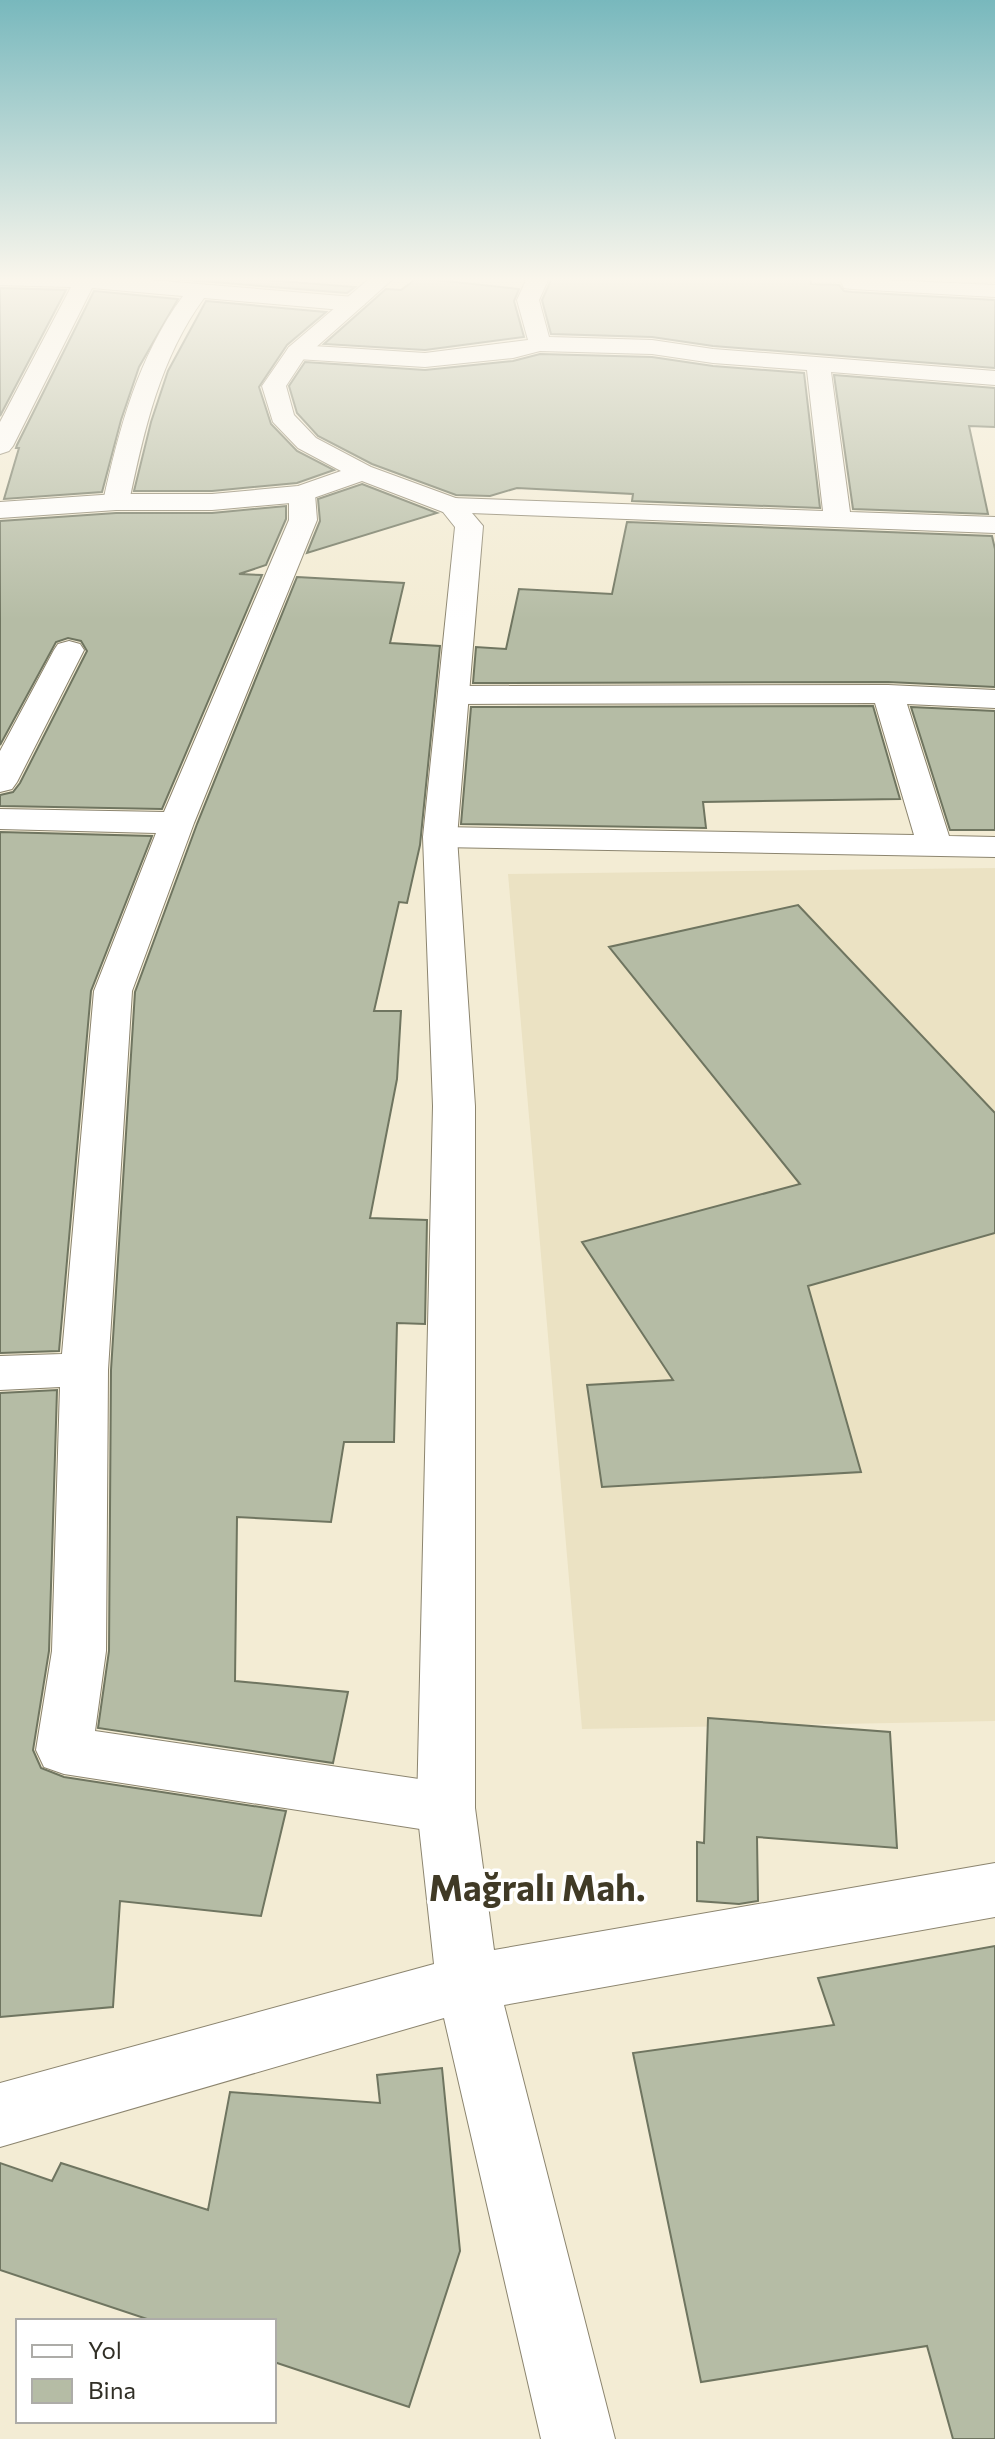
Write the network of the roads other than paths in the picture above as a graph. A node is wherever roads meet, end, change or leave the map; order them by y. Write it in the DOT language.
graph roads {
  1 [pos="29,392"];
  2 [pos="145,392"];
  3 [pos="276,392"];
  4 [pos="822,392"];
  5 [pos="0,446"];
  6 [pos="362,472"];
  7 [pos="302,494"];
  8 [pos="116,502"];
  9 [pos="452,506"];
  10 [pos="0,510"];
  11 [pos="837,519"];
  12 [pos="995,525"];
  13 [pos="69,650"];
  14 [pos="888,694"];
  15 [pos="455,695"];
  16 [pos="995,699"];
  17 [pos="3,771"];
  18 [pos="0,819"];
  19 [pos="177,823"];
  20 [pos="440,837"];
  21 [pos="935,847"];
  22 [pos="995,847"];
  23 [pos="84,1370"];
  24 [pos="0,1373"];
  25 [pos="446,1808"];
  26 [pos="995,1890"];
  27 [pos="467,1983"];
  28 [pos="0,2115"];
  29 [pos="578,2439"];
  1 -- 5 [label="street"];
  2 -- 8 [label="street"];
  3 -- 6 [label="street"];
  4 -- 11 [label="street"];
  6 -- 7 [label="street"];
  6 -- 9 [label="street"];
  7 -- 8 [label="street"];
  7 -- 19 [label="street"];
  8 -- 10 [label="street"];
  9 -- 11 [label="street"];
  9 -- 15 [label="street"];
  11 -- 12 [label="street"];
  13 -- 17 [label="street"];
  14 -- 15 [label="street"];
  14 -- 16 [label="street"];
  14 -- 21 [label="street"];
  15 -- 20 [label="street"];
  18 -- 19 [label="street"];
  19 -- 23 [label="street"];
  20 -- 21 [label="street"];
  20 -- 25 [label="street"];
  21 -- 22 [label="street"];
  23 -- 24 [label="street"];
  23 -- 25 [label="street"];
  25 -- 27 [label="street"];
  26 -- 27 [label="street"];
  27 -- 28 [label="street"];
  27 -- 29 [label="street"];
}
